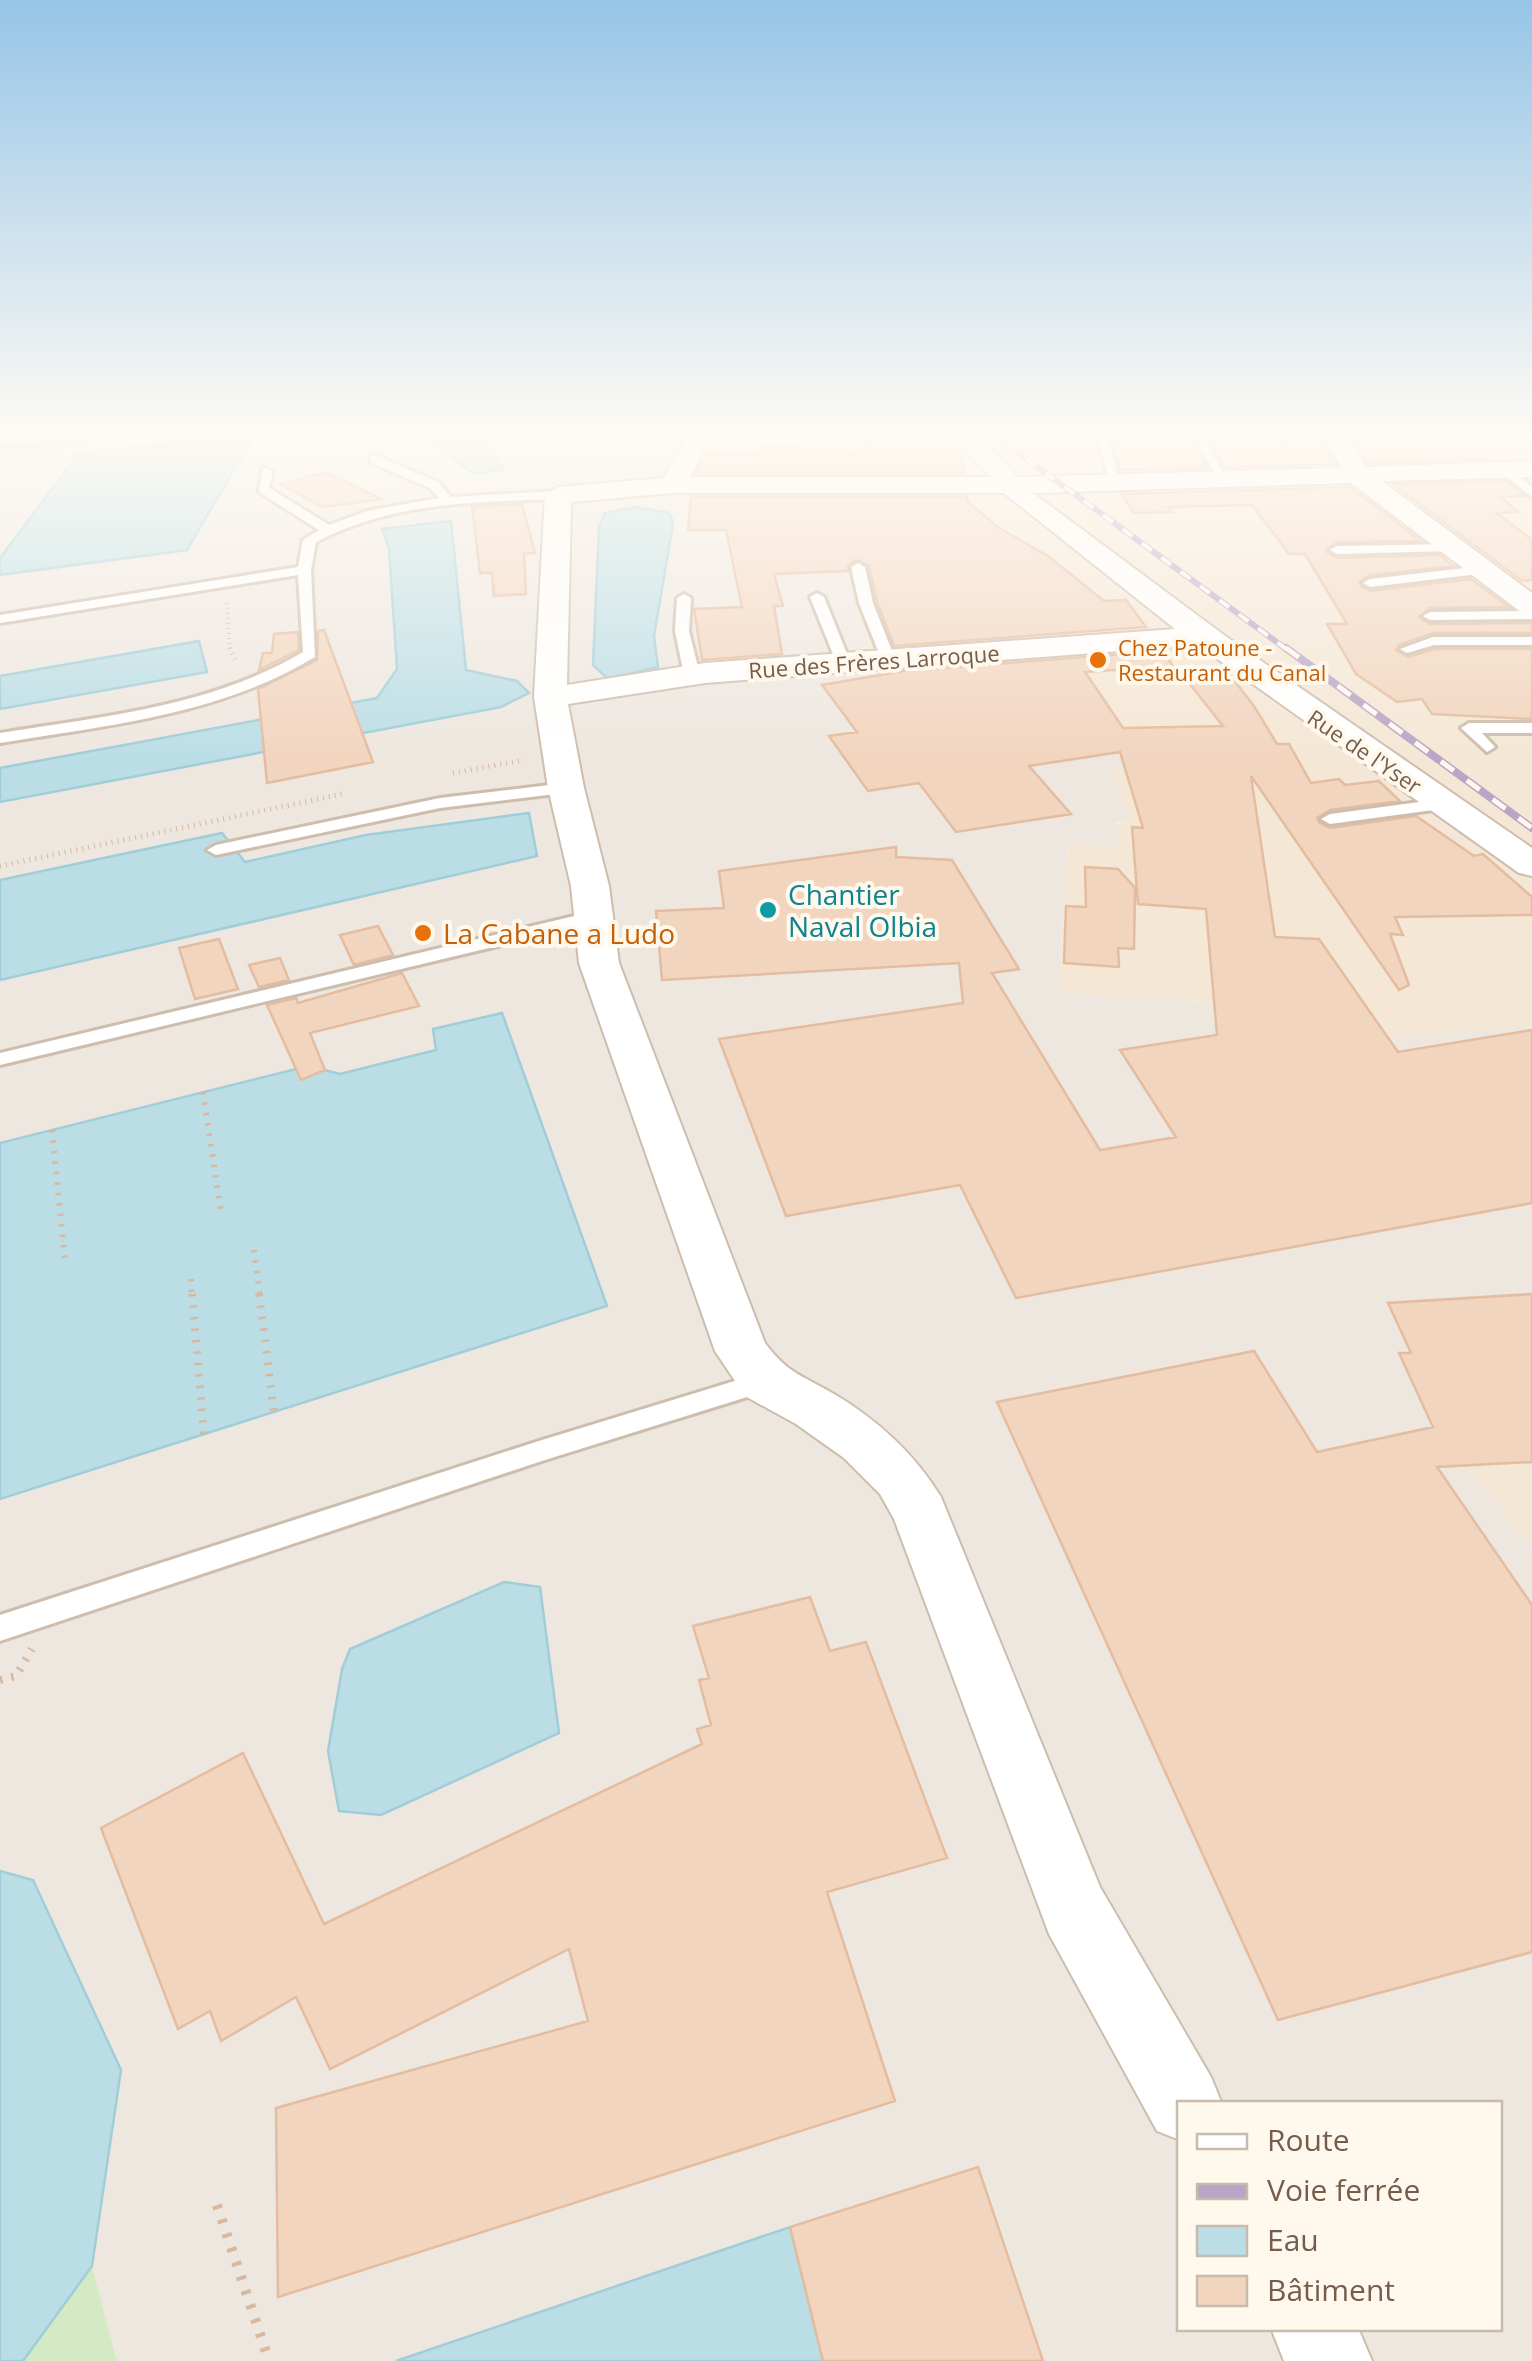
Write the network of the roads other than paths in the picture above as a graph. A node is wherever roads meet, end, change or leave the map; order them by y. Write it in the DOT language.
graph roads {
  1 [pos="310,540"];
  2 [pos="556,540"];
  3 [pos="1077,540"];
  4 [pos="1443,540"];
  5 [pos="1452,547"];
  6 [pos="1337,550"];
  7 [pos="858,566"];
  8 [pos="304,570"];
  9 [pos="1482,570"];
  10 [pos="1370,584"];
  11 [pos="817,597"];
  12 [pos="684,598"];
  13 [pos="1532,611"];
  14 [pos="1430,616"];
  15 [pos="0,619"];
  16 [pos="1200,636"];
  17 [pos="1532,641"];
  18 [pos="1407,648"];
  19 [pos="889,661"];
  20 [pos="844,664"];
  21 [pos="692,675"];
  22 [pos="550,697"];
  23 [pos="1532,728"];
  24 [pos="0,738"];
  25 [pos="1487,747"];
  26 [pos="566,788"];
  27 [pos="1442,804"];
  28 [pos="1330,819"];
  29 [pos="216,850"];
  30 [pos="1532,865"];
  31 [pos="592,918"];
  32 [pos="0,1058"];
  33 [pos="764,1382"];
  34 [pos="0,1628"];
  35 [pos="1182,2101"];
  36 [pos="1314,2331"];
  37 [pos="1330,2361"];
  1 -- 8 [label="lane"];
  2 -- 22 [label="street"];
  3 -- 16 [label="street, Rue de l'Yser"];
  4 -- 5 [label="street"];
  5 -- 6 [label="lane"];
  5 -- 9 [label="street"];
  7 -- 19 [label="lane"];
  8 -- 15 [label="lane"];
  8 -- 24 [label="lane"];
  9 -- 10 [label="lane"];
  9 -- 13 [label="street"];
  11 -- 20 [label="lane"];
  12 -- 21 [label="lane"];
  13 -- 14 [label="lane"];
  16 -- 19 [label="street, Rue des Frères Larroque"];
  16 -- 27 [label="street, Rue de l'Yser"];
  17 -- 18 [label="lane"];
  19 -- 20 [label="street, Rue des Frères Larroque"];
  20 -- 21 [label="street, Rue des Frères Larroque"];
  21 -- 22 [label="street, Rue des Frères Larroque"];
  22 -- 26 [label="street"];
  23 -- 25 [label="lane"];
  26 -- 29 [label="lane"];
  26 -- 31 [label="street"];
  27 -- 28 [label="lane"];
  27 -- 30 [label="street, Rue de l'Yser"];
  31 -- 32 [label="lane"];
  31 -- 33 [label="street"];
  33 -- 34 [label="lane"];
  33 -- 35 [label="street"];
  36 -- 37 [label="street"];
}
